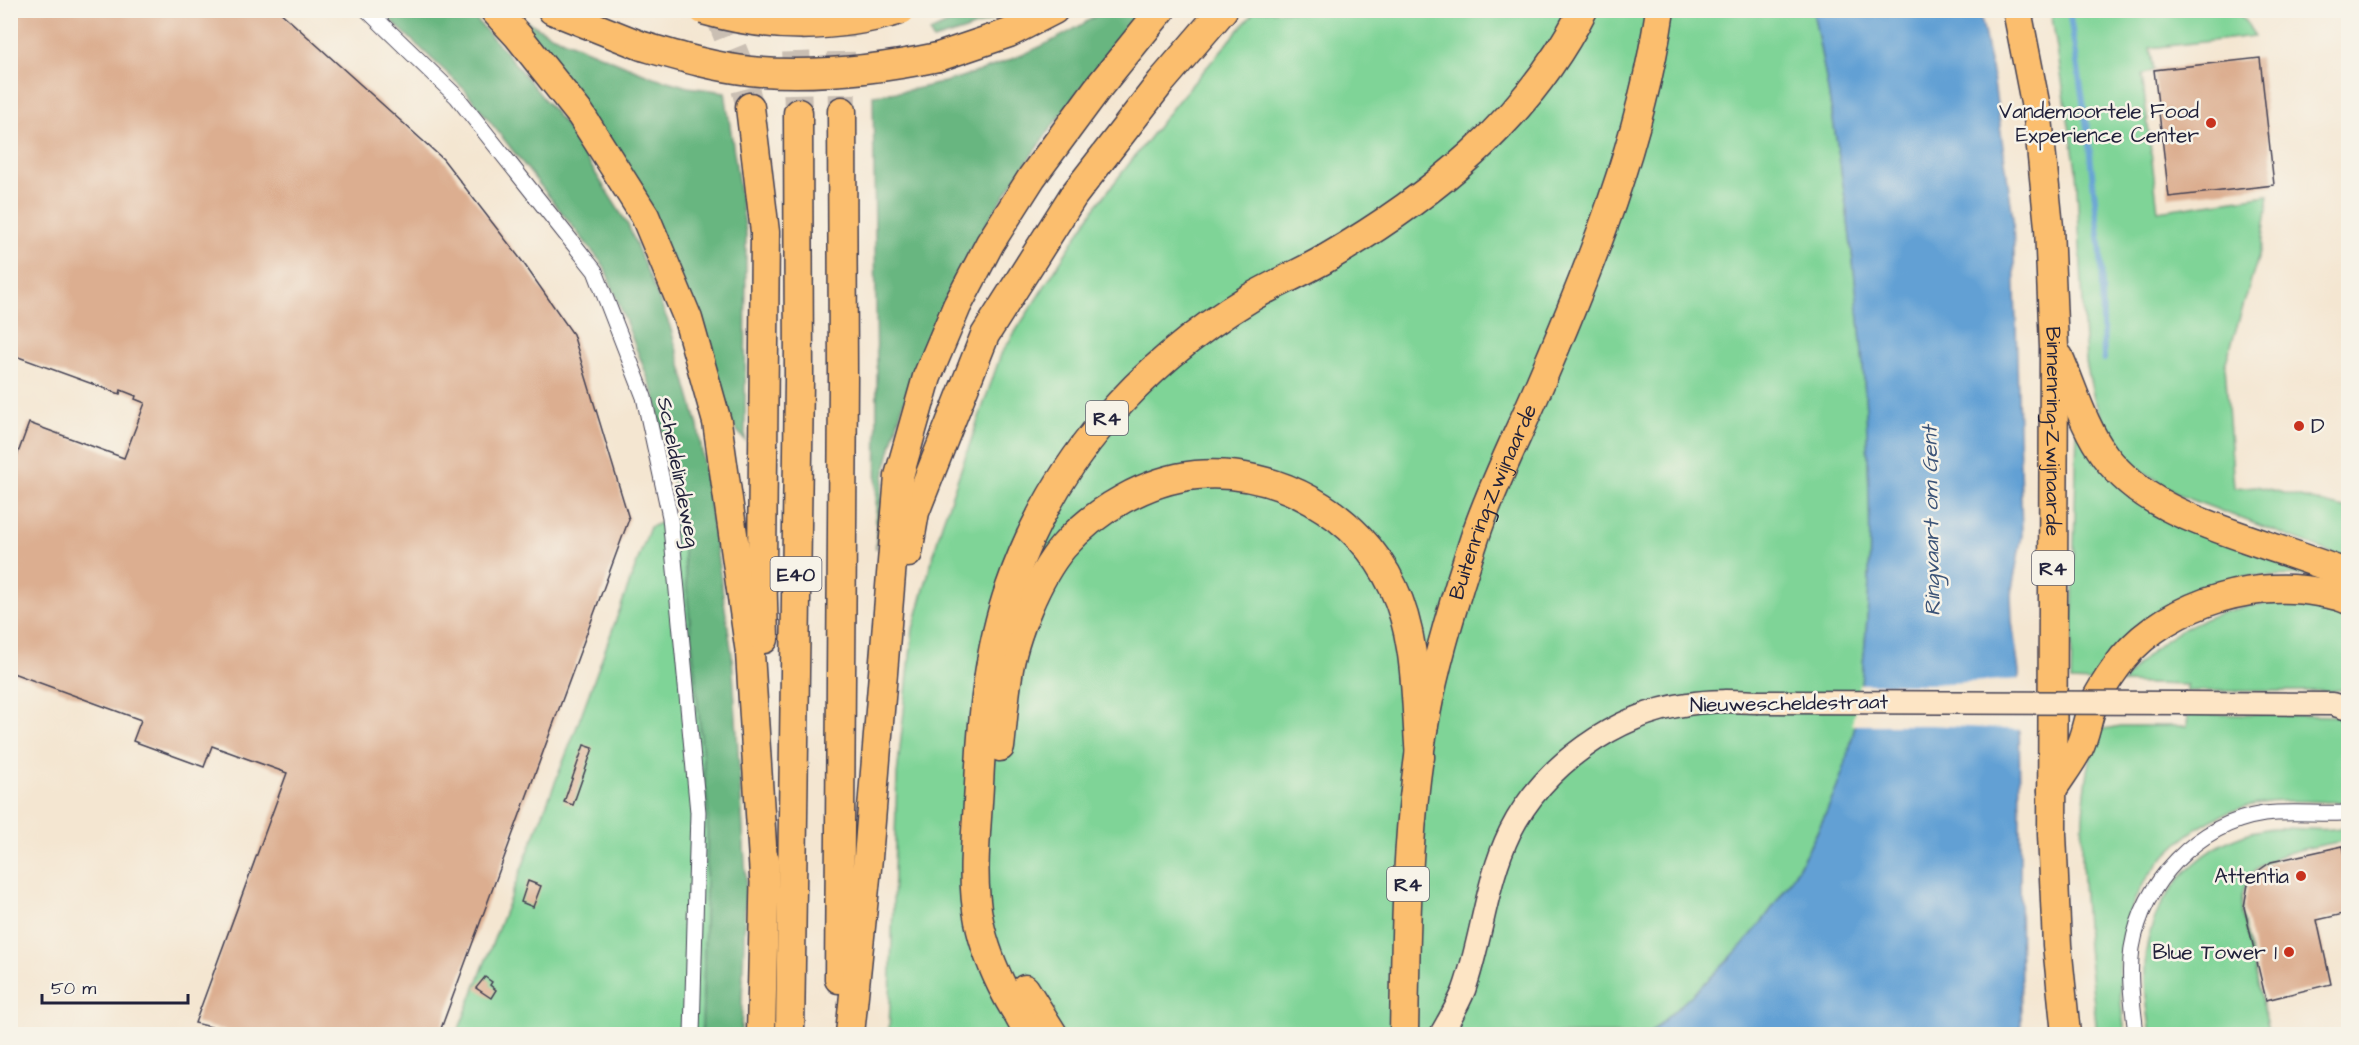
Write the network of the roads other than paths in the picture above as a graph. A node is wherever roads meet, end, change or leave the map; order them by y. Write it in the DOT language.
graph roads {
  1 [pos="367,10"];
  2 [pos="494,10"];
  3 [pos="552,10"];
  4 [pos="703,10"];
  5 [pos="901,10"];
  6 [pos="1054,10"];
  7 [pos="1161,10"];
  8 [pos="1222,10"];
  9 [pos="1583,10"];
  10 [pos="1660,10"];
  11 [pos="2017,10"];
  12 [pos="750,107"];
  13 [pos="842,111"];
  14 [pos="798,113"];
  15 [pos="2054,347"];
  16 [pos="2346,590"];
  17 [pos="884,682"];
  18 [pos="2343,704"];
  19 [pos="1420,757"];
  20 [pos="2052,790"];
  21 [pos="2349,811"];
  22 [pos="764,877"];
  23 [pos="1404,1023"];
  24 [pos="692,1035"];
  25 [pos="761,1035"];
  26 [pos="790,1035"];
  27 [pos="838,1035"];
  28 [pos="850,1035"];
  29 [pos="1027,1035"];
  30 [pos="1053,1035"];
  31 [pos="1442,1035"];
  32 [pos="2066,1035"];
  33 [pos="2136,1035"];
  1 -- 24 [label="street, Scheldelindeweg"];
  2 -- 22 [label="highway"];
  3 -- 6 [label="highway, bridge"];
  4 -- 5 [label="highway, bridge"];
  7 -- 17 [label="highway"];
  8 -- 17 [label="highway"];
  9 -- 29 [label="highway, R4"];
  10 -- 19 [label="highway, Buitenring-Zwijnaarde / R4"];
  11 -- 15 [label="highway, Binnenring-Zwijnaarde / R4"];
  12 -- 22 [label="highway"];
  13 -- 27 [label="highway, E40"];
  14 -- 26 [label="highway, E40"];
  15 -- 16 [label="highway, R4"];
  15 -- 20 [label="highway, Binnenring-Zwijnaarde / R4"];
  16 -- 20 [label="highway, R4"];
  17 -- 28 [label="highway"];
  18 -- 31 [label="main road, Nieuwescheldestraat, bridge"];
  19 -- 23 [label="highway, Buitenring-Zwijnaarde / R4"];
  19 -- 30 [label="highway, R4"];
  20 -- 32 [label="highway, Binnenring-Zwijnaarde / R4"];
  21 -- 33 [label="street"];
  22 -- 25 [label="highway"];
}
